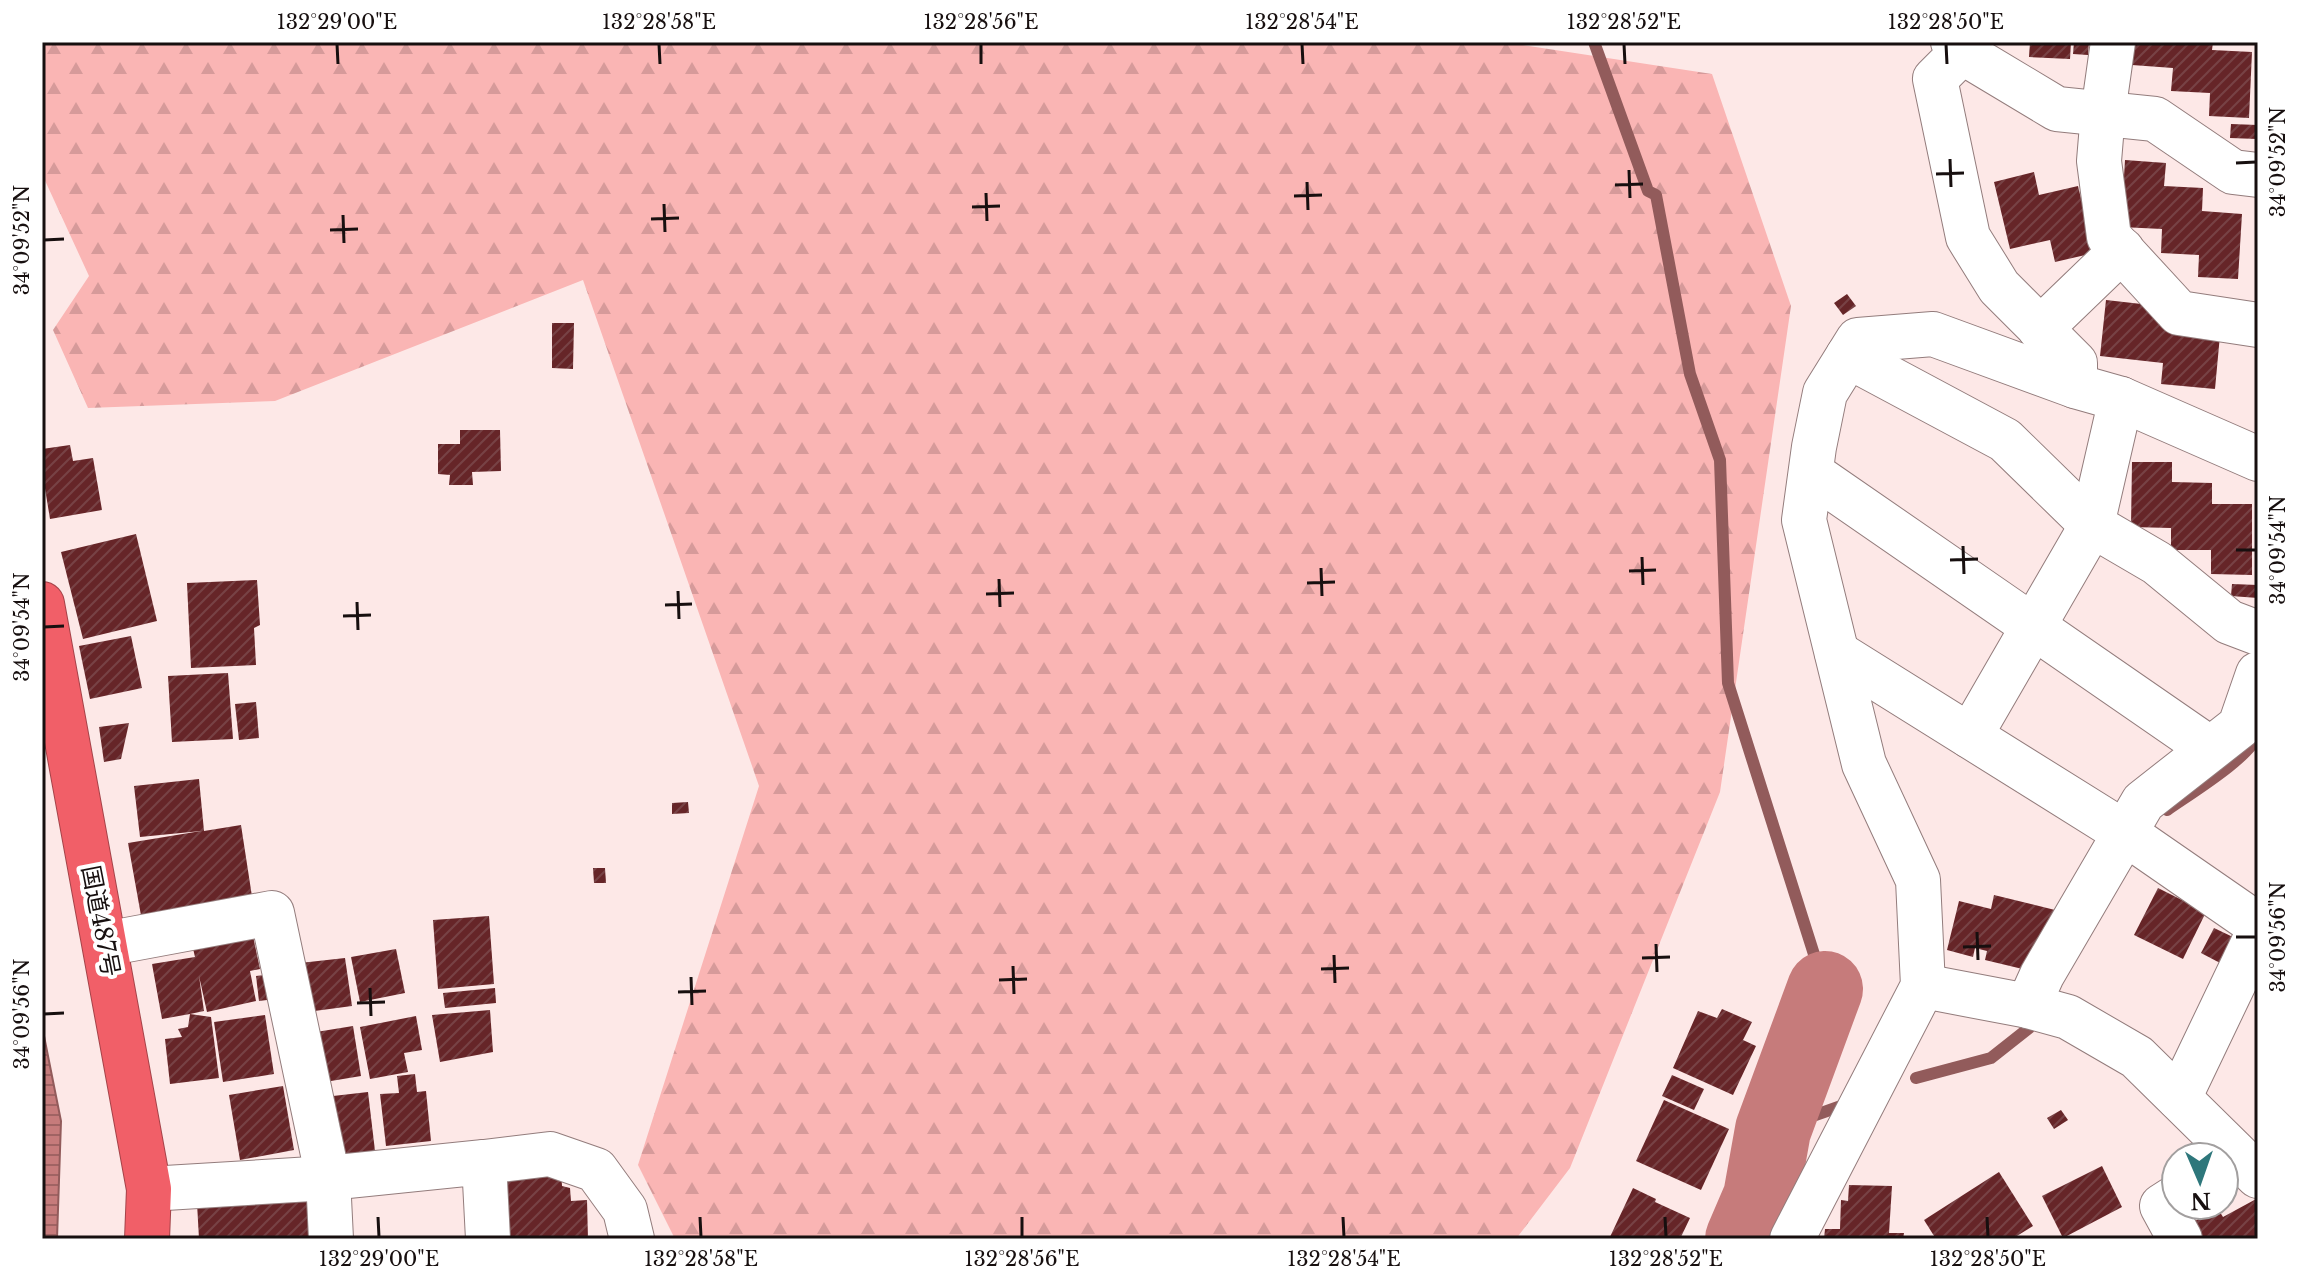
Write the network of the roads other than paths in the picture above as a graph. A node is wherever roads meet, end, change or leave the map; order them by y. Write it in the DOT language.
graph roads {
  1 [pos="2113,42"];
  2 [pos="1957,47"];
  3 [pos="2103,113"];
  4 [pos="2258,175"];
  5 [pos="2122,250"];
  6 [pos="2258,325"];
  7 [pos="2040,329"];
  8 [pos="1848,356"];
  9 [pos="2075,386"];
  10 [pos="2121,399"];
  11 [pos="2258,459"];
  12 [pos="1811,473"];
  13 [pos="2092,525"];
  14 [pos="42,604"];
  15 [pos="2033,627"];
  16 [pos="2258,633"];
  17 [pos="1837,653"];
  18 [pos="2258,674"];
  19 [pos="1970,736"];
  20 [pos="2209,748"];
  21 [pos="2137,842"];
  22 [pos="2258,925"];
  23 [pos="2258,933"];
  24 [pos="105,944"];
  25 [pos="1923,986"];
  26 [pos="2048,1011"];
  27 [pos="2179,1098"];
  28 [pos="2218,1141"];
  29 [pos="484,1162"];
  30 [pos="328,1178"];
  31 [pos="149,1189"];
  32 [pos="2170,1221"];
  33 [pos="147,1239"];
  34 [pos="331,1239"];
  35 [pos="488,1239"];
  36 [pos="632,1239"];
  37 [pos="1792,1239"];
  38 [pos="2180,1239"];
  1 -- 3 [label="street"];
  2 -- 3 [label="street"];
  2 -- 7 [label="street"];
  3 -- 4 [label="street"];
  3 -- 5 [label="street"];
  5 -- 6 [label="street"];
  5 -- 7 [label="street"];
  7 -- 9 [label="street"];
  8 -- 9 [label="street"];
  8 -- 12 [label="street"];
  8 -- 13 [label="street"];
  9 -- 10 [label="street"];
  10 -- 11 [label="street"];
  10 -- 13 [label="street"];
  12 -- 15 [label="street"];
  12 -- 17 [label="street"];
  13 -- 15 [label="street"];
  13 -- 16 [label="street"];
  14 -- 24 [label="highway, 国道487号"];
  15 -- 19 [label="street"];
  15 -- 20 [label="street"];
  17 -- 19 [label="street"];
  17 -- 25 [label="street"];
  18 -- 20 [label="street"];
  19 -- 21 [label="street"];
  20 -- 21 [label="street"];
  21 -- 22 [label="street"];
  21 -- 26 [label="street"];
  23 -- 27 [label="street"];
  24 -- 30 [label="street"];
  24 -- 31 [label="highway, 国道487号"];
  25 -- 26 [label="street"];
  25 -- 37 [label="street"];
  26 -- 27 [label="street"];
  27 -- 28 [label="street"];
  29 -- 30 [label="street"];
  29 -- 35 [label="street"];
  29 -- 36 [label="street"];
  30 -- 31 [label="street"];
  30 -- 34 [label="street"];
  31 -- 33 [label="highway, 国道487号"];
  32 -- 38 [label="street"];
}
